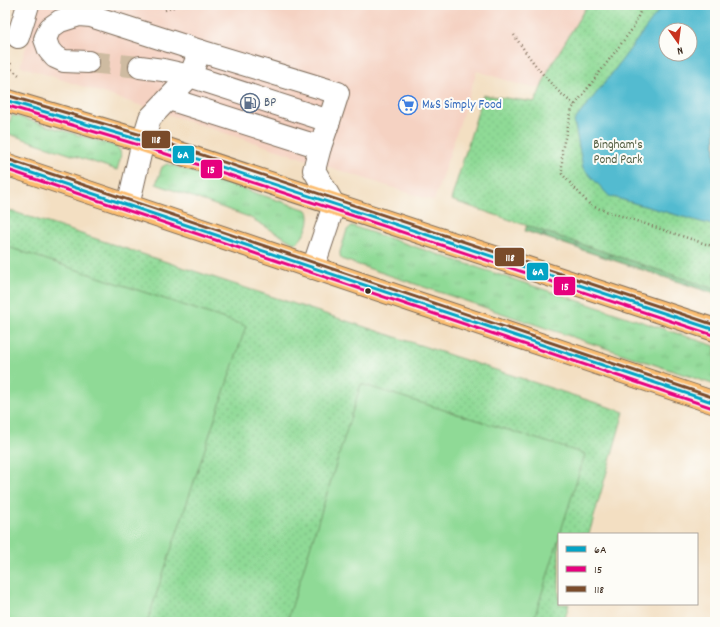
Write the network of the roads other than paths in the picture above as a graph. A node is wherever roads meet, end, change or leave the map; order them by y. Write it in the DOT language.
graph roads {
  1 [pos="28,5"];
  2 [pos="18,37"];
  3 [pos="200,51"];
  4 [pos="88,62"];
  5 [pos="140,67"];
  6 [pos="190,76"];
  7 [pos="169,99"];
  8 [pos="5,100"];
  9 [pos="329,121"];
  10 [pos="143,141"];
  11 [pos="320,147"];
  12 [pos="5,164"];
  13 [pos="334,205"];
  14 [pos="128,206"];
  15 [pos="313,268"];
  16 [pos="715,330"];
  17 [pos="715,403"];
  1 -- 2 [label="lane"];
  3 -- 4 [label="lane"];
  3 -- 6 [label="lane"];
  3 -- 9 [label="lane"];
  5 -- 6 [label="lane"];
  6 -- 7 [label="lane"];
  6 -- 9 [label="lane"];
  7 -- 10 [label="lane"];
  7 -- 11 [label="lane"];
  8 -- 10 [label="main road"];
  9 -- 11 [label="lane"];
  10 -- 13 [label="main road"];
  10 -- 14 [label="lane"];
  11 -- 13 [label="lane"];
  12 -- 14 [label="main road"];
  13 -- 15 [label="lane"];
  13 -- 16 [label="main road"];
  14 -- 15 [label="main road"];
  15 -- 17 [label="main road"];
}
